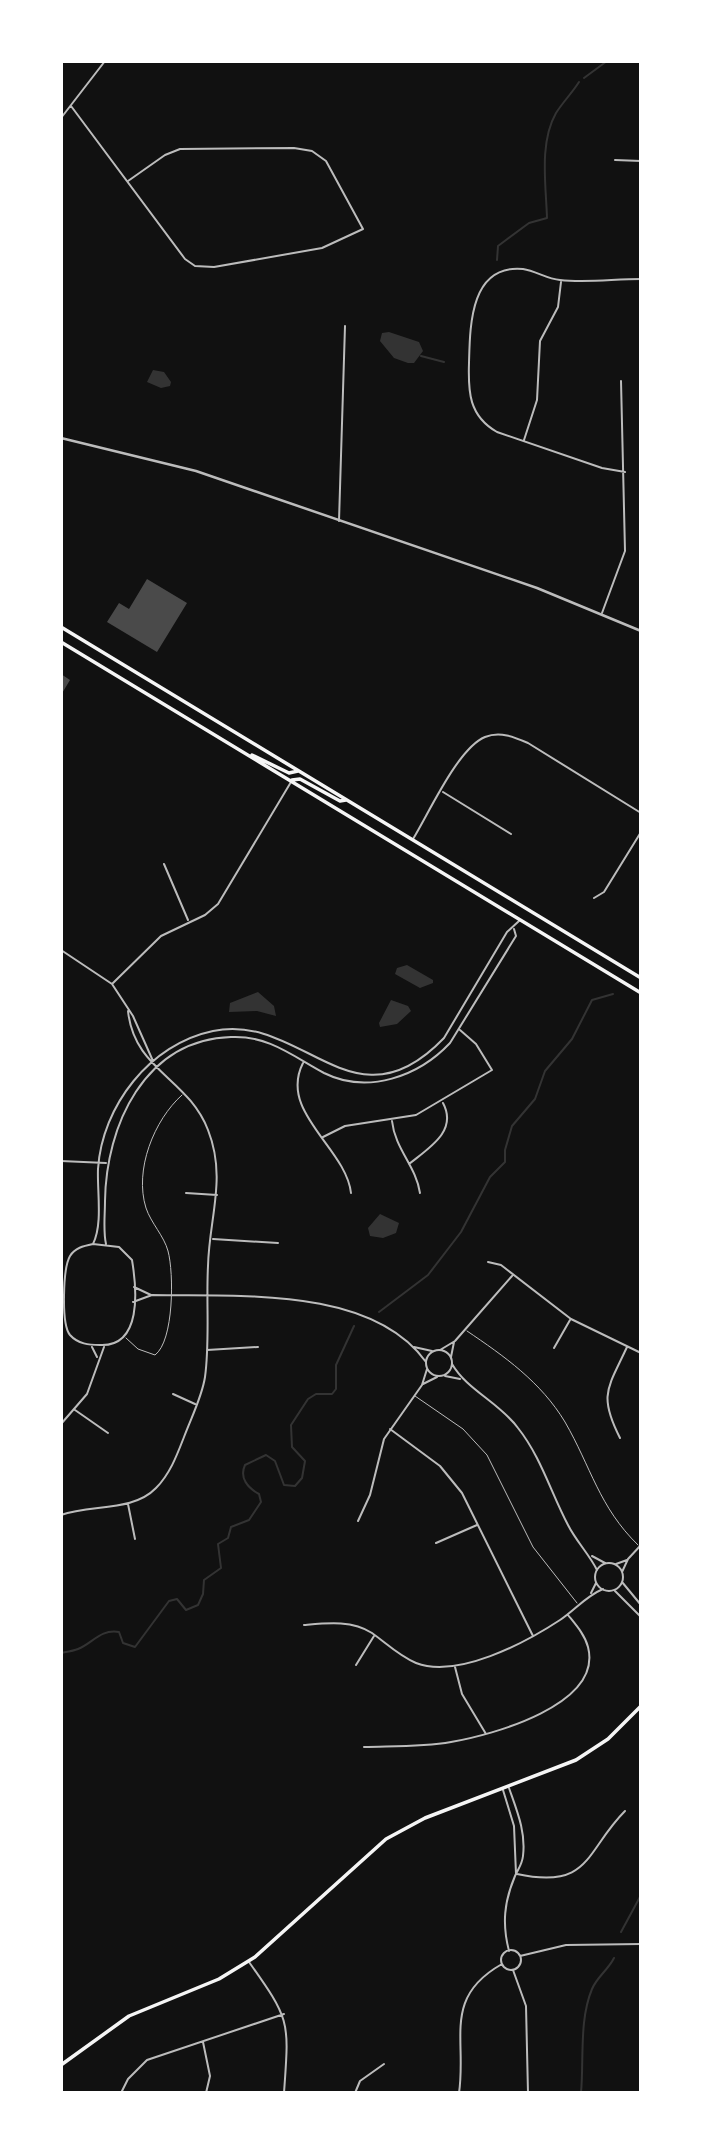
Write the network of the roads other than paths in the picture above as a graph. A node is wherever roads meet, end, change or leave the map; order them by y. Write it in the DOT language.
graph roads {
  1 [pos="105,61"];
  2 [pos="71,106"];
  3 [pos="61,118"];
  4 [pos="615,160"];
  5 [pos="641,160"];
  6 [pos="128,181"];
  7 [pos="641,279"];
  8 [pos="561,281"];
  9 [pos="345,326"];
  10 [pos="621,381"];
  11 [pos="61,438"];
  12 [pos="524,441"];
  13 [pos="625,472"];
  14 [pos="339,522"];
  15 [pos="602,613"];
  16 [pos="61,626"];
  17 [pos="641,631"];
  18 [pos="61,642"];
  19 [pos="249,755"];
  20 [pos="298,771"];
  21 [pos="292,781"];
  22 [pos="442,792"];
  23 [pos="346,800"];
  24 [pos="641,813"];
  25 [pos="641,832"];
  26 [pos="511,834"];
  27 [pos="412,840"];
  28 [pos="164,864"];
  29 [pos="594,898"];
  30 [pos="519,920"];
  31 [pos="189,921"];
  32 [pos="514,928"];
  33 [pos="61,950"];
  34 [pos="641,978"];
  35 [pos="112,984"];
  36 [pos="641,993"];
  37 [pos="128,1011"];
  38 [pos="459,1029"];
  39 [pos="304,1061"];
  40 [pos="153,1062"];
  41 [pos="158,1068"];
  42 [pos="184,1094"];
  43 [pos="442,1102"];
  44 [pos="392,1121"];
  45 [pos="323,1137"];
  46 [pos="61,1161"];
  47 [pos="99,1163"];
  48 [pos="107,1163"];
  49 [pos="409,1164"];
  50 [pos="186,1193"];
  51 [pos="351,1193"];
  52 [pos="420,1193"];
  53 [pos="218,1195"];
  54 [pos="212,1239"];
  55 [pos="278,1243"];
  56 [pos="93,1244"];
  57 [pos="106,1244"];
  58 [pos="488,1262"];
  59 [pos="513,1275"];
  60 [pos="65,1285"];
  61 [pos="61,1286"];
  62 [pos="134,1287"];
  63 [pos="152,1295"];
  64 [pos="170,1295"];
  65 [pos="208,1296"];
  66 [pos="63,1300"];
  67 [pos="133,1302"];
  68 [pos="571,1319"];
  69 [pos="465,1329"];
  70 [pos="126,1338"];
  71 [pos="455,1341"];
  72 [pos="90,1345"];
  73 [pos="105,1346"];
  74 [pos="413,1346"];
  75 [pos="628,1346"];
  76 [pos="258,1347"];
  77 [pos="554,1348"];
  78 [pos="206,1350"];
  79 [pos="440,1350"];
  80 [pos="433,1352"];
  81 [pos="641,1353"];
  82 [pos="451,1357"];
  83 [pos="98,1358"];
  84 [pos="425,1362"];
  85 [pos="452,1364"];
  86 [pos="427,1369"];
  87 [pos="444,1376"];
  88 [pos="437,1377"];
  89 [pos="463,1379"];
  90 [pos="422,1385"];
  91 [pos="173,1394"];
  92 [pos="414,1396"];
  93 [pos="196,1404"];
  94 [pos="75,1409"];
  95 [pos="61,1424"];
  96 [pos="390,1429"];
  97 [pos="108,1433"];
  98 [pos="620,1438"];
  99 [pos="128,1503"];
  100 [pos="61,1515"];
  101 [pos="358,1521"];
  102 [pos="477,1524"];
  103 [pos="135,1539"];
  104 [pos="436,1543"];
  105 [pos="640,1546"];
  106 [pos="590,1555"];
  107 [pos="628,1559"];
  108 [pos="606,1564"];
  109 [pos="614,1564"];
  110 [pos="597,1570"];
  111 [pos="622,1572"];
  112 [pos="596,1582"];
  113 [pos="622,1582"];
  114 [pos="603,1589"];
  115 [pos="614,1590"];
  116 [pos="590,1595"];
  117 [pos="579,1605"];
  118 [pos="641,1605"];
  119 [pos="567,1614"];
  120 [pos="641,1618"];
  121 [pos="304,1625"];
  122 [pos="374,1635"];
  123 [pos="533,1636"];
  124 [pos="356,1665"];
  125 [pos="455,1666"];
  126 [pos="641,1706"];
  127 [pos="486,1734"];
  128 [pos="364,1746"];
  129 [pos="509,1788"];
  130 [pos="503,1790"];
  131 [pos="625,1811"];
  132 [pos="516,1874"];
  133 [pos="641,1944"];
  134 [pos="509,1951"];
  135 [pos="520,1956"];
  136 [pos="249,1962"];
  137 [pos="502,1964"];
  138 [pos="513,1970"];
  139 [pos="284,2014"];
  140 [pos="202,2041"];
  141 [pos="384,2064"];
  142 [pos="61,2065"];
  143 [pos="121,2093"];
  144 [pos="206,2093"];
  145 [pos="284,2093"];
  146 [pos="355,2093"];
  147 [pos="458,2093"];
  148 [pos="528,2093"];
  1 -- 2 [label="street"];
  2 -- 3 [label="street"];
  2 -- 6 [label="street"];
  4 -- 5 [label="street"];
  6 -- 6 [label="street"];
  7 -- 8 [label="street"];
  8 -- 12 [label="street"];
  8 -- 12 [label="street"];
  9 -- 14 [label="street"];
  10 -- 13 [label="street"];
  11 -- 14 [label="street"];
  12 -- 13 [label="street"];
  13 -- 15 [label="street"];
  14 -- 15 [label="street"];
  15 -- 17 [label="street"];
  16 -- 20 [label="main road"];
  18 -- 19 [label="main road"];
  19 -- 20 [label="main road"];
  19 -- 21 [label="main road"];
  20 -- 23 [label="main road"];
  21 -- 23 [label="main road"];
  21 -- 30 [label="main road"];
  21 -- 31 [label="street"];
  22 -- 24 [label="street"];
  22 -- 26 [label="street"];
  22 -- 27 [label="street"];
  23 -- 27 [label="main road"];
  25 -- 29 [label="street"];
  27 -- 34 [label="main road"];
  28 -- 31 [label="street"];
  30 -- 32 [label="street"];
  30 -- 36 [label="main road"];
  31 -- 35 [label="street"];
  32 -- 38 [label="street"];
  32 -- 40 [label="street"];
  33 -- 35 [label="street"];
  35 -- 37 [label="street"];
  37 -- 40 [label="street"];
  37 -- 40 [label="street"];
  38 -- 39 [label="street"];
  38 -- 43 [label="street"];
  39 -- 41 [label="street"];
  39 -- 45 [label="street"];
  40 -- 41 [label="street"];
  40 -- 47 [label="street"];
  41 -- 42 [label="street"];
  41 -- 48 [label="street"];
  42 -- 53 [label="street"];
  42 -- 64 [label="lane"];
  43 -- 44 [label="street"];
  43 -- 49 [label="street"];
  44 -- 45 [label="street"];
  44 -- 49 [label="street"];
  45 -- 51 [label="street"];
  46 -- 47 [label="street"];
  47 -- 48 [label="street"];
  47 -- 56 [label="street"];
  48 -- 57 [label="street"];
  49 -- 52 [label="street"];
  50 -- 53 [label="street"];
  53 -- 54 [label="street"];
  54 -- 55 [label="street"];
  54 -- 65 [label="street"];
  56 -- 57 [label="street"];
  56 -- 60 [label="street"];
  57 -- 62 [label="street"];
  58 -- 59 [label="street"];
  59 -- 68 [label="street"];
  59 -- 69 [label="street"];
  60 -- 61 [label="street"];
  60 -- 66 [label="street"];
  62 -- 63 [label="street"];
  62 -- 67 [label="street"];
  63 -- 64 [label="street"];
  63 -- 67 [label="street"];
  64 -- 65 [label="street"];
  64 -- 70 [label="lane"];
  65 -- 74 [label="street"];
  65 -- 78 [label="street"];
  66 -- 72 [label="street"];
  67 -- 70 [label="street"];
  68 -- 75 [label="street"];
  68 -- 77 [label="street"];
  69 -- 71 [label="street"];
  69 -- 105 [label="lane"];
  70 -- 73 [label="street"];
  71 -- 79 [label="street"];
  71 -- 82 [label="street"];
  72 -- 73 [label="street"];
  72 -- 83 [label="street"];
  73 -- 83 [label="street"];
  74 -- 80 [label="street"];
  74 -- 84 [label="street"];
  75 -- 81 [label="street"];
  75 -- 98 [label="street"];
  76 -- 78 [label="street"];
  78 -- 93 [label="street"];
  79 -- 80 [label="street"];
  79 -- 82 [label="street"];
  80 -- 84 [label="street"];
  82 -- 85 [label="street"];
  83 -- 94 [label="street"];
  84 -- 86 [label="street"];
  85 -- 87 [label="street"];
  85 -- 89 [label="street"];
  86 -- 88 [label="street"];
  86 -- 90 [label="street"];
  87 -- 88 [label="street"];
  87 -- 89 [label="street"];
  88 -- 90 [label="street"];
  89 -- 106 [label="street"];
  90 -- 92 [label="street"];
  91 -- 93 [label="street"];
  92 -- 96 [label="street"];
  92 -- 117 [label="lane"];
  93 -- 99 [label="street"];
  94 -- 95 [label="street"];
  94 -- 97 [label="street"];
  96 -- 101 [label="street"];
  96 -- 102 [label="street"];
  99 -- 100 [label="street"];
  99 -- 103 [label="street"];
  102 -- 104 [label="street"];
  102 -- 123 [label="street"];
  105 -- 107 [label="street"];
  106 -- 108 [label="street"];
  106 -- 110 [label="street"];
  107 -- 109 [label="street"];
  107 -- 111 [label="street"];
  108 -- 109 [label="street"];
  108 -- 110 [label="street"];
  109 -- 111 [label="street"];
  110 -- 112 [label="street"];
  111 -- 113 [label="street"];
  112 -- 114 [label="street"];
  112 -- 116 [label="street"];
  113 -- 115 [label="street"];
  113 -- 118 [label="street"];
  114 -- 115 [label="street"];
  114 -- 116 [label="street"];
  115 -- 120 [label="street"];
  116 -- 117 [label="street"];
  117 -- 119 [label="street"];
  119 -- 123 [label="street"];
  119 -- 127 [label="street"];
  121 -- 122 [label="street"];
  122 -- 124 [label="street"];
  122 -- 125 [label="street"];
  123 -- 125 [label="street"];
  125 -- 127 [label="street"];
  126 -- 129 [label="main road"];
  127 -- 128 [label="street"];
  129 -- 130 [label="main road"];
  129 -- 132 [label="street"];
  130 -- 132 [label="street"];
  130 -- 136 [label="main road"];
  131 -- 132 [label="street"];
  132 -- 134 [label="street"];
  133 -- 135 [label="street"];
  134 -- 135 [label="street"];
  134 -- 137 [label="street"];
  135 -- 138 [label="street"];
  136 -- 139 [label="street"];
  136 -- 142 [label="main road"];
  137 -- 138 [label="street"];
  137 -- 147 [label="street"];
  138 -- 148 [label="street"];
  139 -- 140 [label="street"];
  139 -- 145 [label="street"];
  140 -- 143 [label="street"];
  140 -- 144 [label="street"];
  141 -- 146 [label="street"];
}
